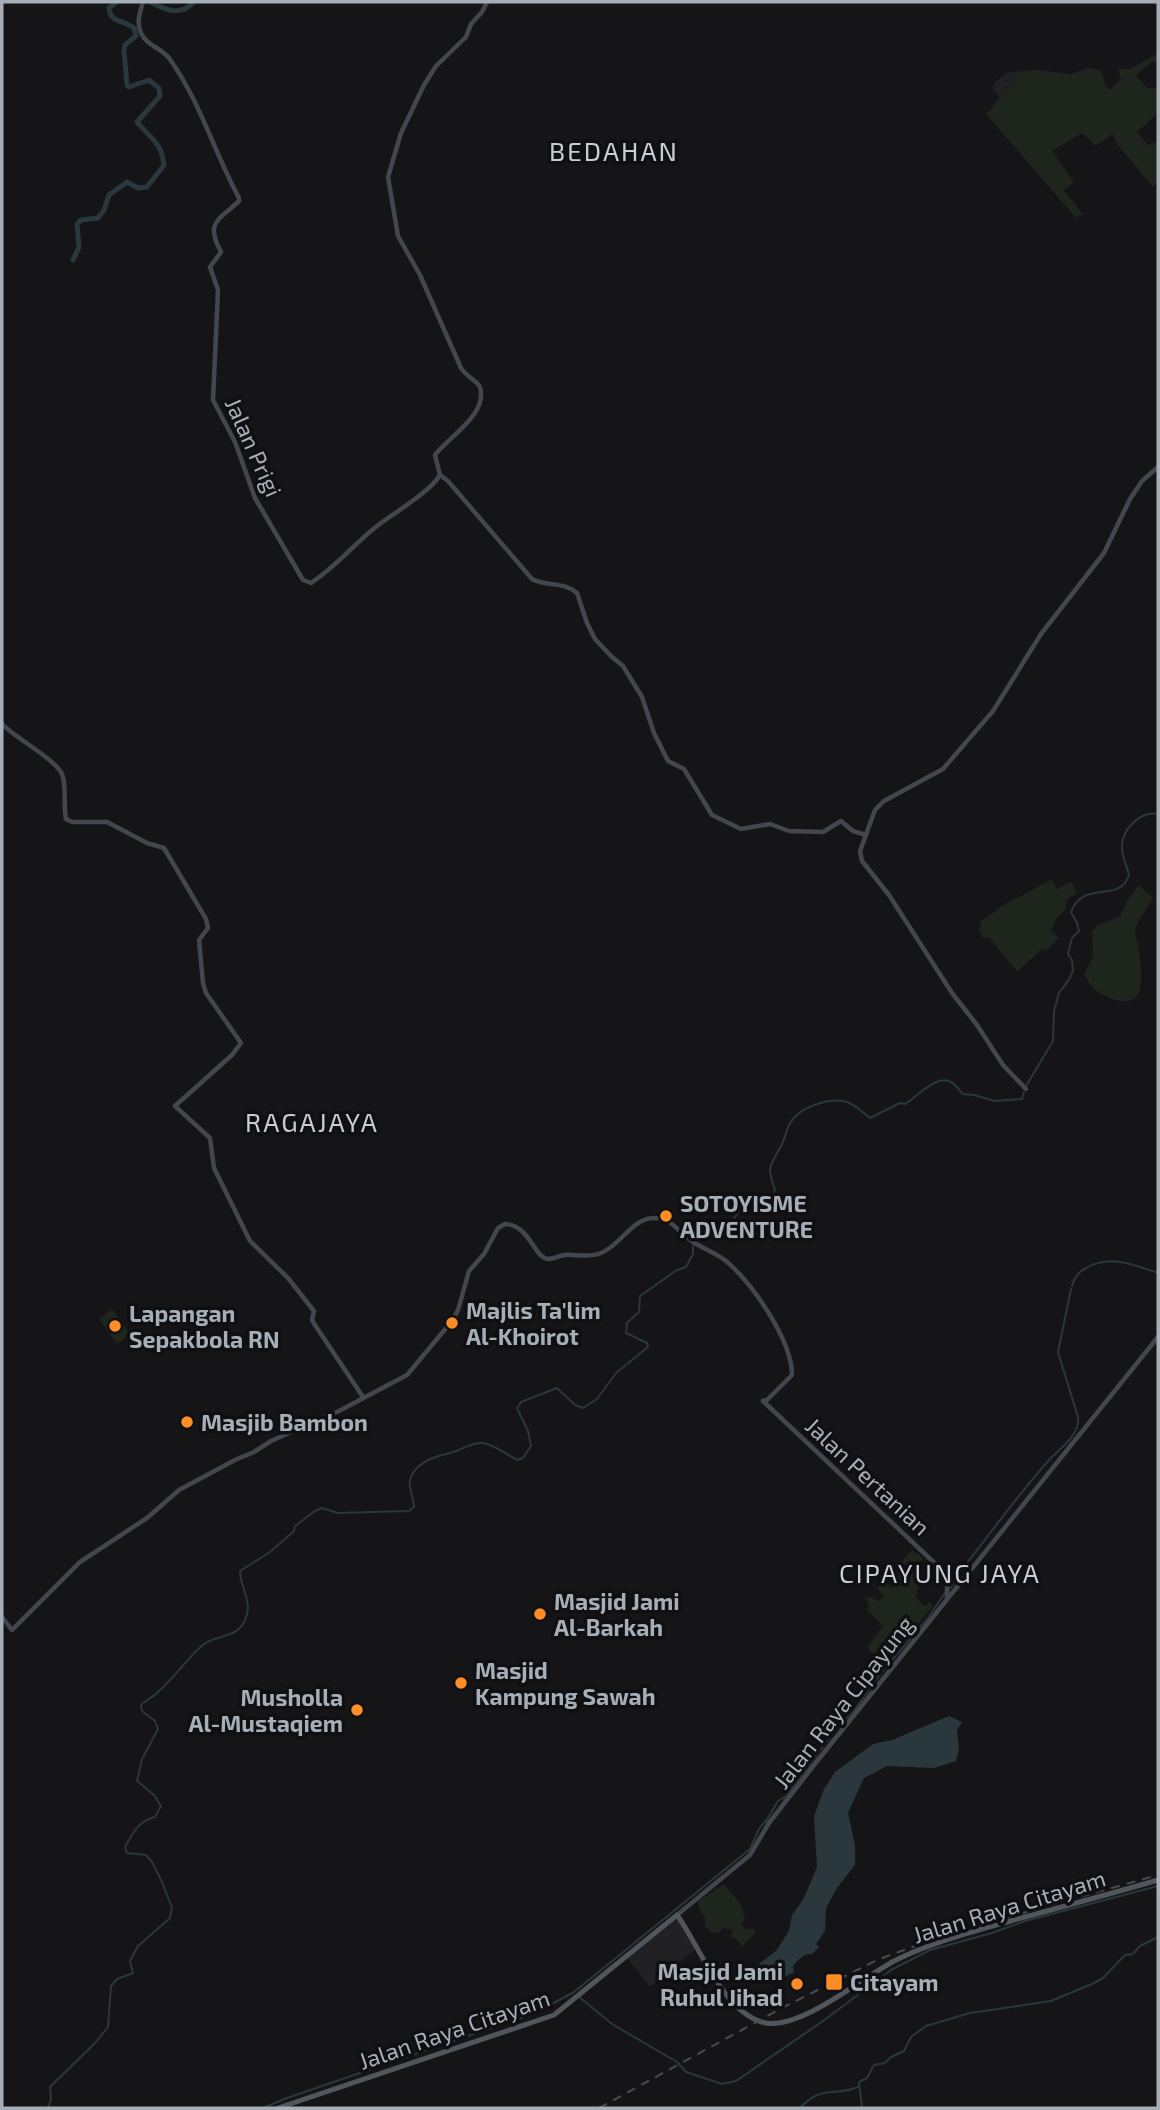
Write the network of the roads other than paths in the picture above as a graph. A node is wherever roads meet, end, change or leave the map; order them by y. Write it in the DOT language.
graph roads {
  1 [pos="143,2"];
  2 [pos="487,2"];
  3 [pos="1158,467"];
  4 [pos="440,475"];
  5 [pos="2,724"];
  6 [pos="866,835"];
  7 [pos="1023,1087"];
  8 [pos="1158,1337"];
  9 [pos="363,1397"];
  10 [pos="953,1583"];
  11 [pos="947,1593"];
  12 [pos="2,1617"];
  13 [pos="1158,1880"];
  14 [pos="677,1915"];
  15 [pos="278,2108"];
  1 -- 4 [label="street, Jalan Prigi"];
  2 -- 4 [label="street"];
  3 -- 6 [label="street"];
  4 -- 6 [label="street"];
  5 -- 9 [label="street"];
  6 -- 7 [label="street"];
  8 -- 10 [label="street, Jalan Raya Cipayung"];
  9 -- 10 [label="street, Jalan Pertanian"];
  9 -- 12 [label="street"];
  10 -- 11 [label="street"];
  10 -- 11 [label="street, Jalan Raya Cipayung"];
  11 -- 14 [label="street, Jalan Raya Cipayung"];
  13 -- 14 [label="main road, Jalan Raya Citayam"];
  14 -- 15 [label="main road, Jalan Raya Citayam"];
}
